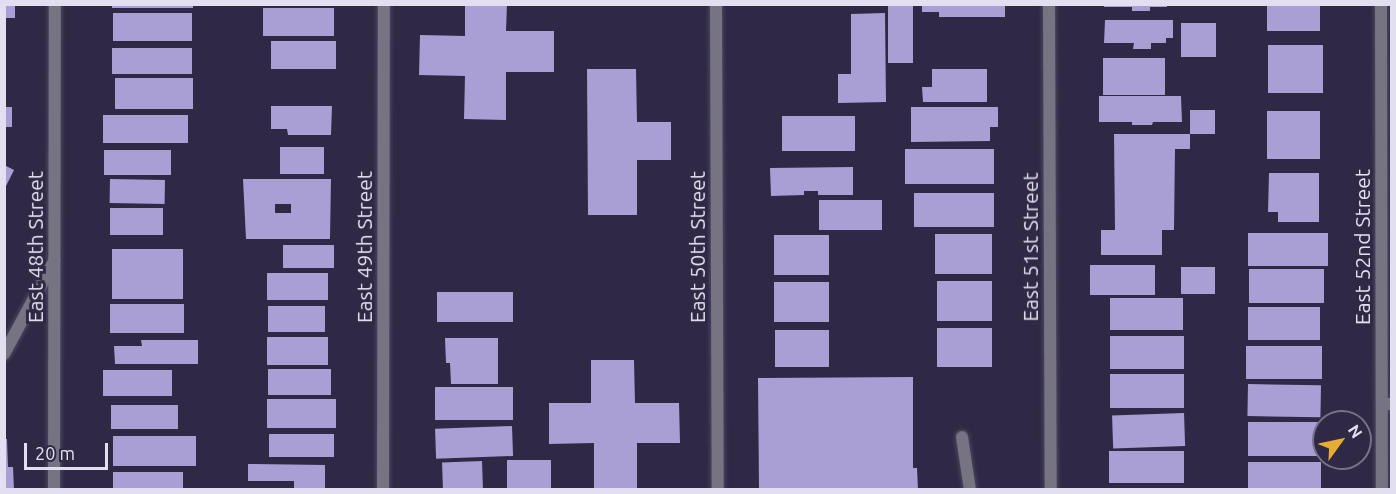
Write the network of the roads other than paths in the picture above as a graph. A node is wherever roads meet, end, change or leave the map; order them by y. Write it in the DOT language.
graph roads {
  1 [pos="56,4"];
  2 [pos="384,4"];
  3 [pos="716,4"];
  4 [pos="1048,4"];
  5 [pos="1381,4"];
  6 [pos="55,260"];
  7 [pos="4,354"];
  8 [pos="1387,404"];
  9 [pos="962,436"];
  10 [pos="54,489"];
  11 [pos="383,489"];
  12 [pos="718,489"];
  13 [pos="970,489"];
  14 [pos="1051,489"];
  15 [pos="1382,489"];
  1 -- 6 [label="street, East 48th Street"];
  2 -- 11 [label="street, East 49th Street"];
  3 -- 12 [label="street, East 50th Street"];
  4 -- 14 [label="street, East 51st Street"];
  5 -- 8 [label="street, East 52nd Street"];
  6 -- 7 [label="street"];
  6 -- 10 [label="street, East 48th Street"];
  8 -- 15 [label="street, East 52nd Street"];
  9 -- 13 [label="street"];
}
